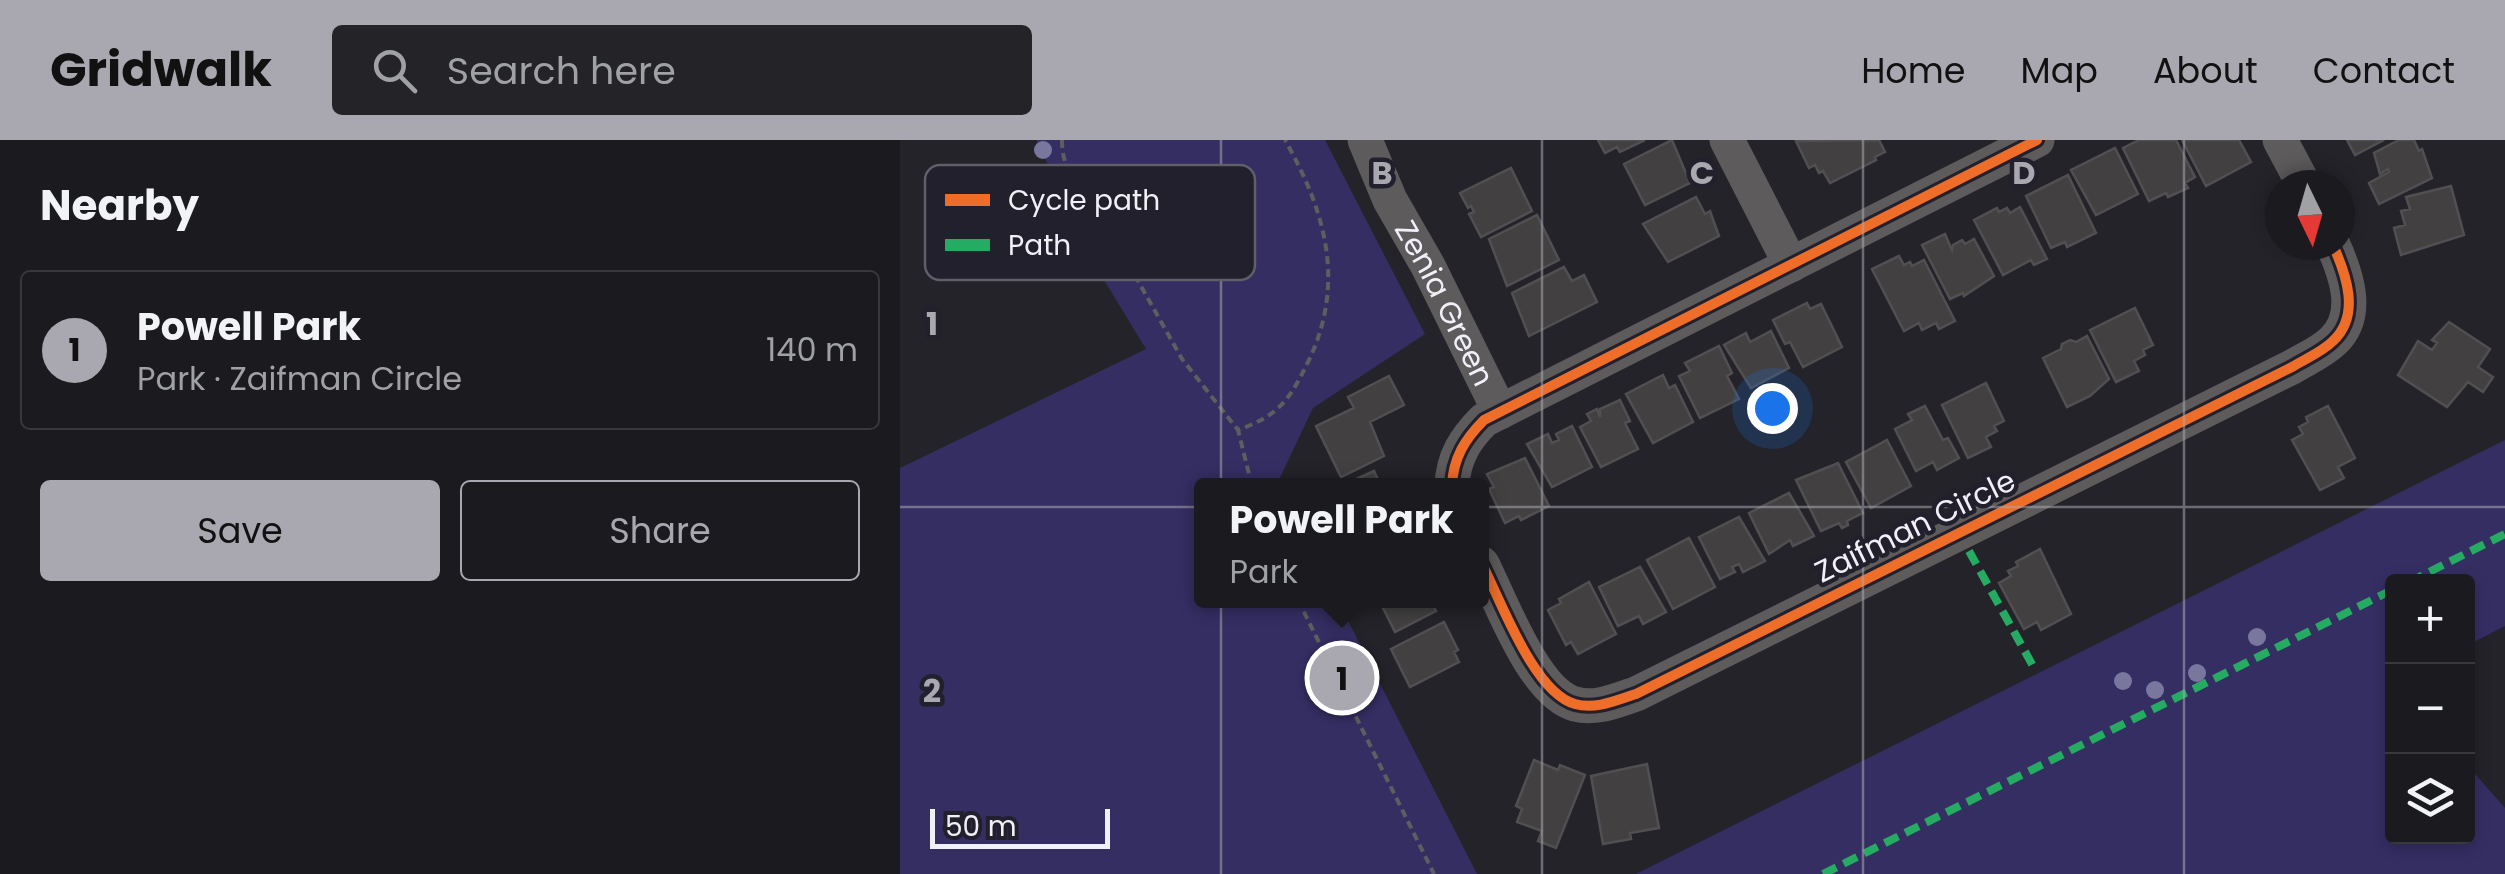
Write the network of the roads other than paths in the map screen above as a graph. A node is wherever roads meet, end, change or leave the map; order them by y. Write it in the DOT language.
graph roads {
  1 [pos="1365,140"];
  2 [pos="1727,140"];
  3 [pos="2037,140"];
  4 [pos="2280,140"];
  5 [pos="2296,170"];
  6 [pos="2339,260"];
  7 [pos="1790,265"];
  8 [pos="1500,412"];
  9 [pos="1453,478"];
  10 [pos="1489,578"];
  1 -- 8 [label="street, Zenia Green"];
  2 -- 7 [label="street"];
  3 -- 7 [label="street"];
  4 -- 5 [label="street"];
  6 -- 10 [label="street, Zaifman Circle"];
  7 -- 8 [label="street"];
  8 -- 9 [label="street"];
}
